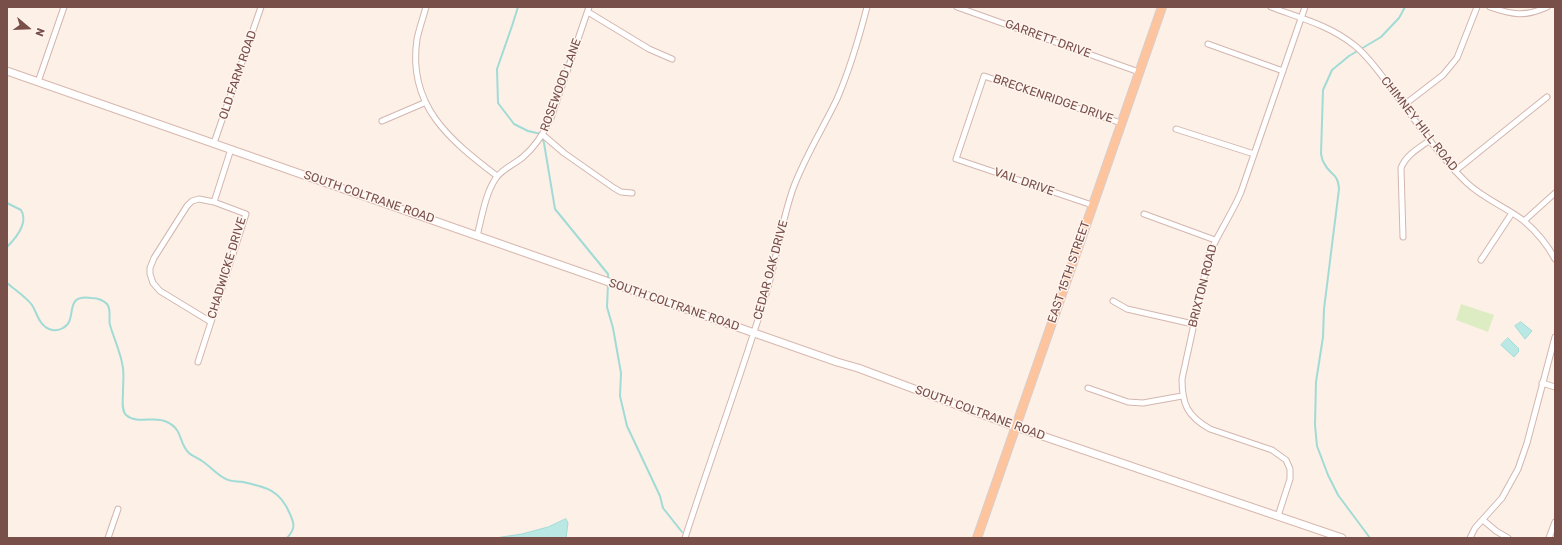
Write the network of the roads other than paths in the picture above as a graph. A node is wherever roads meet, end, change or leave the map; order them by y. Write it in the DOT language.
graph roads {
  1 [pos="64,7"];
  2 [pos="262,7"];
  3 [pos="426,7"];
  4 [pos="867,7"];
  5 [pos="957,7"];
  6 [pos="1162,7"];
  7 [pos="1271,7"];
  8 [pos="1305,7"];
  9 [pos="1477,7"];
  10 [pos="1490,7"];
  11 [pos="1548,7"];
  12 [pos="588,9"];
  13 [pos="1302,17"];
  14 [pos="1208,44"];
  15 [pos="672,59"];
  16 [pos="7,71"];
  17 [pos="1284,71"];
  18 [pos="1139,72"];
  19 [pos="38,82"];
  20 [pos="1547,97"];
  21 [pos="424,103"];
  22 [pos="1404,105"];
  23 [pos="382,121"];
  24 [pos="1121,123"];
  25 [pos="1176,129"];
  26 [pos="542,137"];
  27 [pos="1430,140"];
  28 [pos="214,143"];
  29 [pos="231,149"];
  30 [pos="1254,154"];
  31 [pos="956,159"];
  32 [pos="1455,171"];
  33 [pos="496,176"];
  34 [pos="632,193"];
  35 [pos="1555,193"];
  36 [pos="214,202"];
  37 [pos="1092,205"];
  38 [pos="1512,213"];
  39 [pos="1144,214"];
  40 [pos="1524,221"];
  41 [pos="477,236"];
  42 [pos="1403,237"];
  43 [pos="1215,240"];
  44 [pos="1555,258"];
  45 [pos="1481,260"];
  46 [pos="1113,301"];
  47 [pos="211,322"];
  48 [pos="1193,324"];
  49 [pos="754,333"];
  50 [pos="1555,337"];
  51 [pos="198,362"];
  52 [pos="1542,383"];
  53 [pos="1555,387"];
  54 [pos="1088,388"];
  55 [pos="1182,396"];
  56 [pos="1016,427"];
  57 [pos="118,509"];
  58 [pos="1278,516"];
  59 [pos="1483,520"];
  60 [pos="1555,522"];
  61 [pos="108,538"];
  62 [pos="685,538"];
  63 [pos="977,538"];
  64 [pos="1342,538"];
  65 [pos="1470,538"];
  66 [pos="1508,538"];
  67 [pos="1549,538"];
  1 -- 19 [label="street"];
  2 -- 28 [label="street, OLD FARM ROAD"];
  3 -- 21 [label="street"];
  4 -- 49 [label="street, CEDAR OAK DRIVE"];
  5 -- 18 [label="street, GARRETT DRIVE"];
  6 -- 18 [label="main road, EAST 15TH STREET"];
  7 -- 13 [label="street, CHIMNEY HILL ROAD"];
  8 -- 13 [label="street, BRIXTON ROAD"];
  9 -- 22 [label="street"];
  10 -- 11 [label="street"];
  12 -- 15 [label="street"];
  12 -- 26 [label="street, ROSEWOOD LANE"];
  13 -- 17 [label="street, BRIXTON ROAD"];
  13 -- 22 [label="street, CHIMNEY HILL ROAD"];
  14 -- 17 [label="street"];
  16 -- 19 [label="main road, SOUTH COLTRANE ROAD"];
  17 -- 30 [label="street, BRIXTON ROAD"];
  18 -- 24 [label="main road, EAST 15TH STREET"];
  19 -- 28 [label="main road, SOUTH COLTRANE ROAD"];
  20 -- 32 [label="street"];
  21 -- 23 [label="street"];
  21 -- 33 [label="street"];
  22 -- 27 [label="street, CHIMNEY HILL ROAD"];
  24 -- 31 [label="street, BRECKENRIDGE DRIVE"];
  24 -- 37 [label="main road, EAST 15TH STREET"];
  25 -- 30 [label="street"];
  26 -- 33 [label="street, ROSEWOOD LANE"];
  26 -- 34 [label="street"];
  27 -- 32 [label="street, CHIMNEY HILL ROAD"];
  27 -- 42 [label="street"];
  28 -- 29 [label="main road, SOUTH COLTRANE ROAD"];
  29 -- 36 [label="street"];
  29 -- 41 [label="main road, SOUTH COLTRANE ROAD"];
  30 -- 43 [label="street, BRIXTON ROAD"];
  31 -- 37 [label="street, VAIL DRIVE"];
  32 -- 38 [label="street, CHIMNEY HILL ROAD"];
  33 -- 41 [label="street"];
  35 -- 40 [label="street"];
  36 -- 47 [label="street, CHADWICKE DRIVE"];
  36 -- 47 [label="street"];
  37 -- 56 [label="main road, EAST 15TH STREET"];
  38 -- 40 [label="street, CHIMNEY HILL ROAD"];
  38 -- 45 [label="street"];
  39 -- 43 [label="street"];
  40 -- 44 [label="street, CHIMNEY HILL ROAD"];
  41 -- 49 [label="main road, SOUTH COLTRANE ROAD"];
  43 -- 48 [label="street, BRIXTON ROAD"];
  46 -- 48 [label="street"];
  47 -- 51 [label="street, CHADWICKE DRIVE"];
  48 -- 55 [label="street, BRIXTON ROAD"];
  49 -- 56 [label="main road, SOUTH COLTRANE ROAD"];
  49 -- 62 [label="street, CEDAR OAK DRIVE"];
  50 -- 52 [label="street"];
  52 -- 53 [label="street"];
  52 -- 59 [label="street"];
  54 -- 55 [label="street"];
  55 -- 58 [label="street"];
  56 -- 58 [label="main road, SOUTH COLTRANE ROAD"];
  56 -- 63 [label="main road, EAST 15TH STREET"];
  57 -- 61 [label="street"];
  58 -- 64 [label="main road, SOUTH COLTRANE ROAD"];
  59 -- 65 [label="street"];
  59 -- 66 [label="street"];
  60 -- 67 [label="street"];
}
